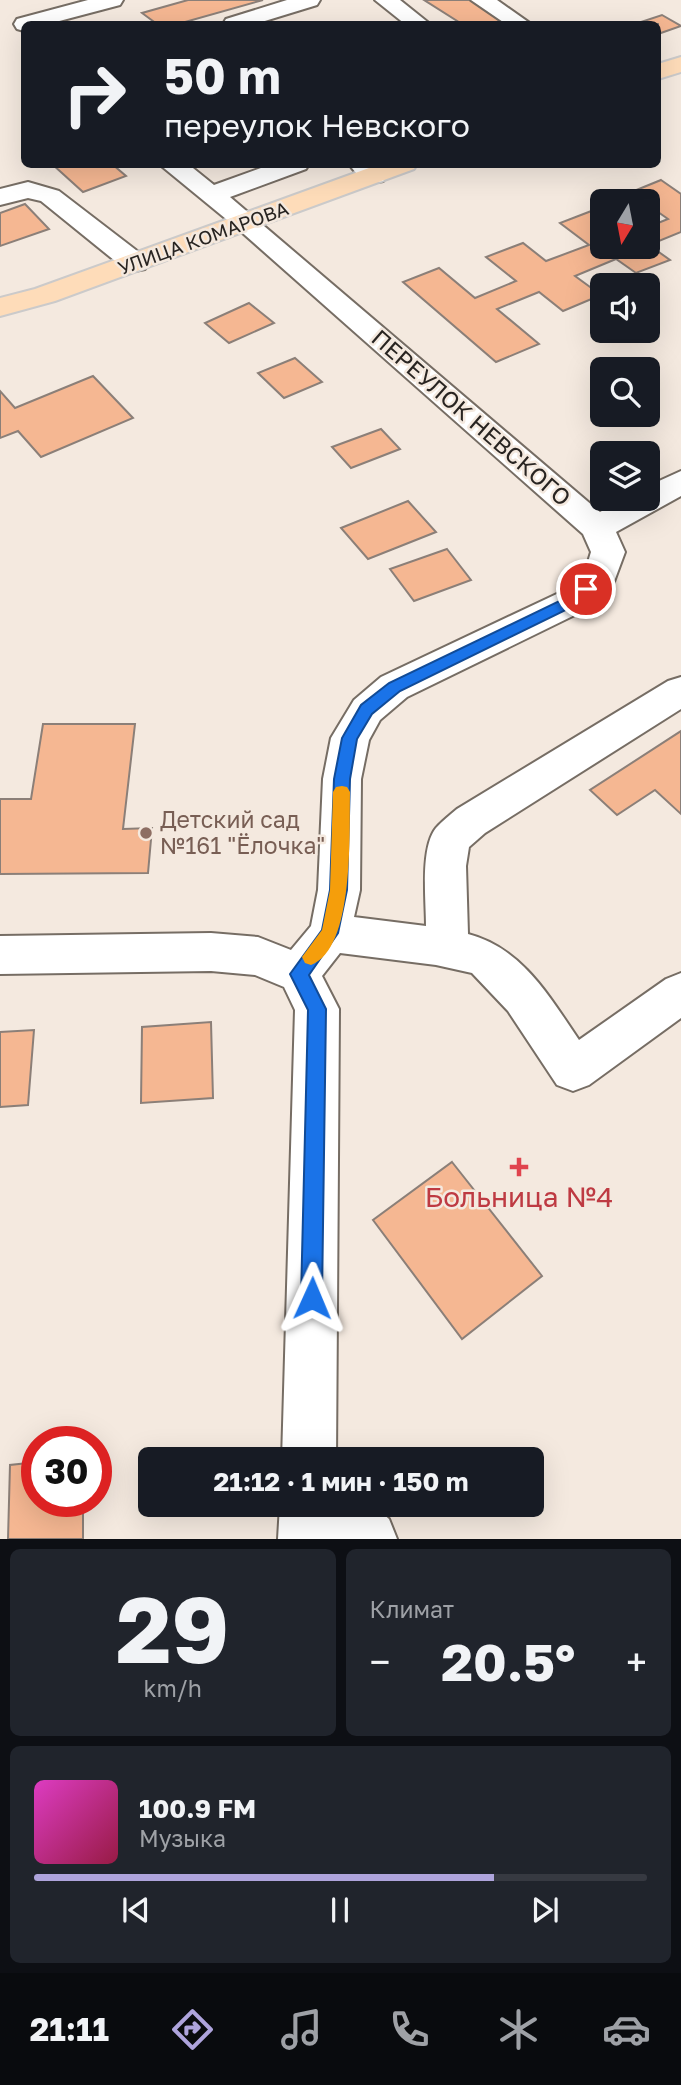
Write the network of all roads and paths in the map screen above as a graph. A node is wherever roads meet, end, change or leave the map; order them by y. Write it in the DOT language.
graph roads {
  1 [pos="112,0"];
  2 [pos="309,0"];
  3 [pos="386,0"];
  4 [pos="482,0"];
  5 [pos="50,21"];
  6 [pos="243,21"];
  7 [pos="415,21"];
  8 [pos="515,21"];
  9 [pos="176,168"];
  10 [pos="286,168"];
  11 [pos="367,170"];
  12 [pos="211,195"];
  13 [pos="0,197"];
  14 [pos="246,222"];
  15 [pos="135,263"];
  16 [pos="0,307"];
  17 [pos="681,482"];
  18 [pos="597,528"];
  19 [pos="681,691"];
  20 [pos="330,933"];
  21 [pos="447,948"];
  22 [pos="0,956"];
  23 [pos="299,974"];
  24 [pos="681,993"];
  25 [pos="309,1447"];
  26 [pos="307,1517"];
  27 [pos="345,1517"];
  28 [pos="306,1539"];
  29 [pos="369,1539"];
  1 -- 5 [label="street"];
  2 -- 6 [label="street"];
  3 -- 7 [label="street"];
  4 -- 8 [label="street"];
  9 -- 12 [label="street, ПЕРЕУЛОК НЕВСКОГО"];
  10 -- 12 [label="street"];
  11 -- 14 [label="main road, УЛИЦА КОМАРОВА"];
  12 -- 14 [label="street, ПЕРЕУЛОК НЕВСКОГО"];
  13 -- 15 [label="street"];
  14 -- 15 [label="main road, УЛИЦА КОМАРОВА"];
  14 -- 18 [label="street, ПЕРЕУЛОК НЕВСКОГО"];
  15 -- 16 [label="main road, УЛИЦА КОМАРОВА"];
  17 -- 18 [label="street"];
  18 -- 20 [label="street"];
  19 -- 21 [label="street"];
  20 -- 21 [label="street"];
  20 -- 23 [label="street"];
  21 -- 24 [label="street"];
  22 -- 23 [label="street"];
  23 -- 25 [label="street"];
  26 -- 28 [label="street"];
  27 -- 29 [label="street"];
}
